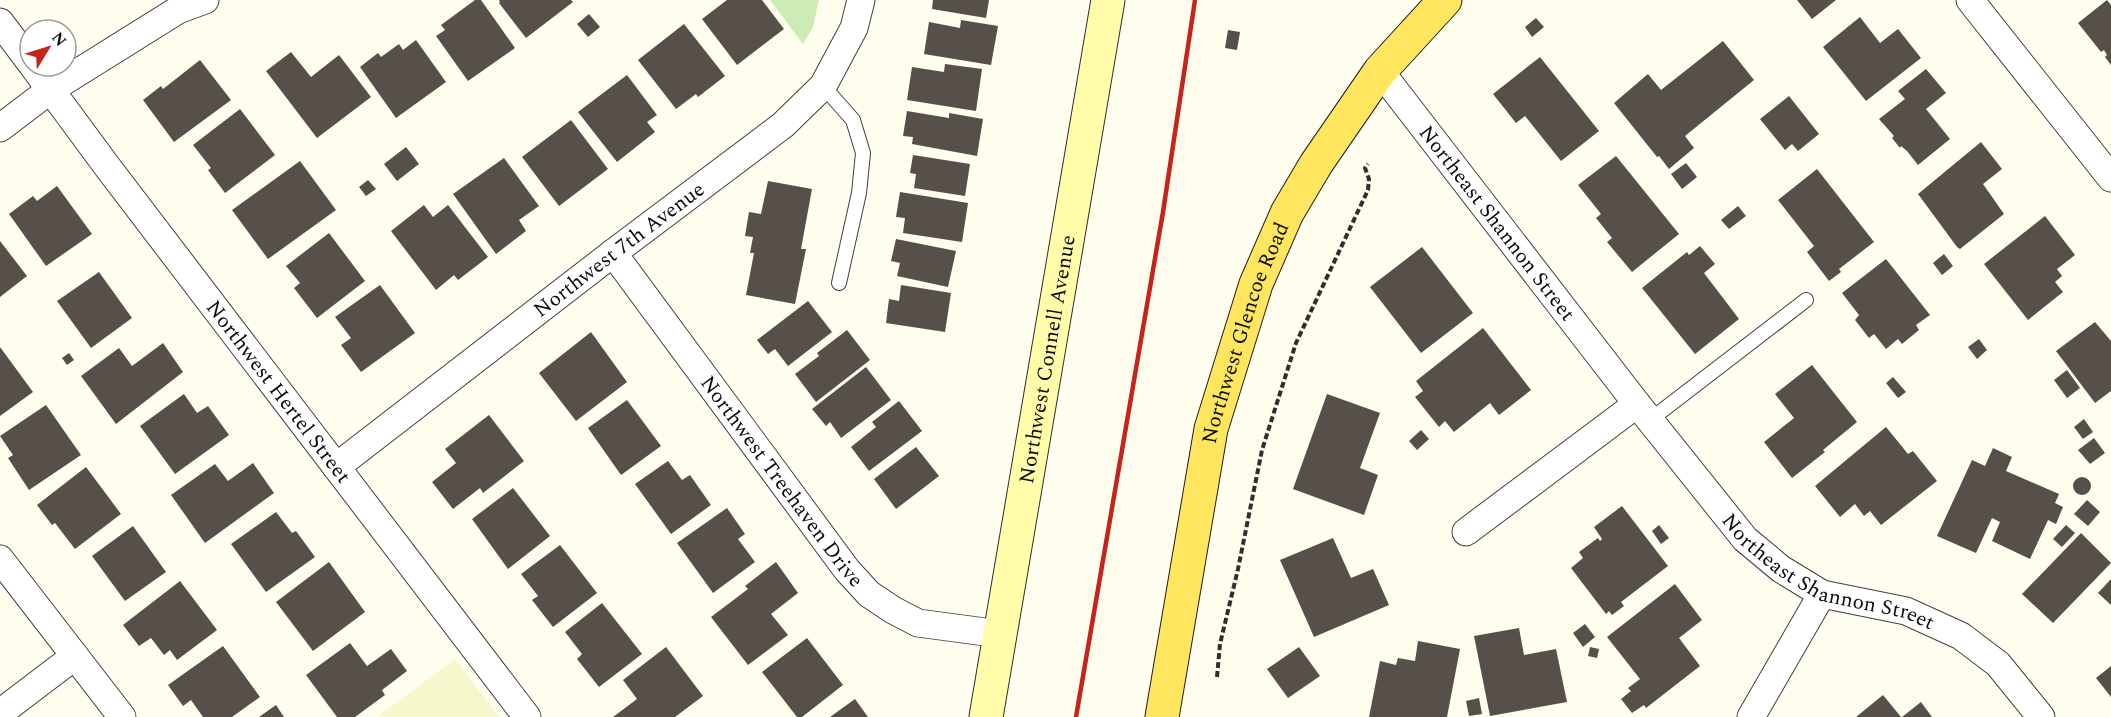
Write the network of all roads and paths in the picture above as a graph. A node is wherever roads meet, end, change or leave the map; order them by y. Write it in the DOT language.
graph roads {
  1 [pos="205,0"];
  2 [pos="861,0"];
  3 [pos="1108,0"];
  4 [pos="1445,0"];
  5 [pos="1970,0"];
  6 [pos="0,22"];
  7 [pos="18,46"];
  8 [pos="1380,71"];
  9 [pos="42,78"];
  10 [pos="823,86"];
  11 [pos="51,90"];
  12 [pos="0,128"];
  13 [pos="1368,164"];
  14 [pos="2110,177"];
  15 [pos="613,253"];
  16 [pos="839,283"];
  17 [pos="1806,300"];
  18 [pos="1643,412"];
  19 [pos="336,467"];
  20 [pos="1466,532"];
  21 [pos="0,559"];
  22 [pos="1822,594"];
  23 [pos="1000,634"];
  24 [pos="75,656"];
  25 [pos="1217,677"];
  26 [pos="0,713"];
  27 [pos="122,717"];
  28 [pos="527,717"];
  29 [pos="986,717"];
  30 [pos="1162,717"];
  31 [pos="1751,717"];
  32 [pos="2041,717"];
  1 -- 11 [label="street"];
  2 -- 10 [label="street, Northwest 7th Avenue"];
  3 -- 23 [label="street, Northwest Connell Avenue"];
  4 -- 8 [label="main road, Northwest Glencoe Road"];
  5 -- 14 [label="street"];
  6 -- 7 [label="street, Northwest Hertel Street"];
  8 -- 18 [label="street, Northeast Shannon Street"];
  8 -- 30 [label="main road, Northwest Glencoe Road"];
  9 -- 11 [label="street, Northwest Hertel Street"];
  10 -- 15 [label="street, Northwest 7th Avenue"];
  10 -- 16 [label="lane"];
  11 -- 12 [label="street"];
  11 -- 19 [label="street, Northwest Hertel Street"];
  13 -- 25 [label="path"];
  15 -- 19 [label="street, Northwest 7th Avenue"];
  15 -- 23 [label="street, Northwest Treehaven Drive"];
  17 -- 18 [label="lane"];
  18 -- 20 [label="street"];
  18 -- 22 [label="street, Northeast Shannon Street"];
  19 -- 28 [label="street, Northwest Hertel Street"];
  21 -- 24 [label="street"];
  22 -- 31 [label="street"];
  22 -- 32 [label="street, Northeast Shannon Street"];
  23 -- 29 [label="street, Northwest Connell Avenue"];
  24 -- 26 [label="street"];
  24 -- 27 [label="street"];
}
